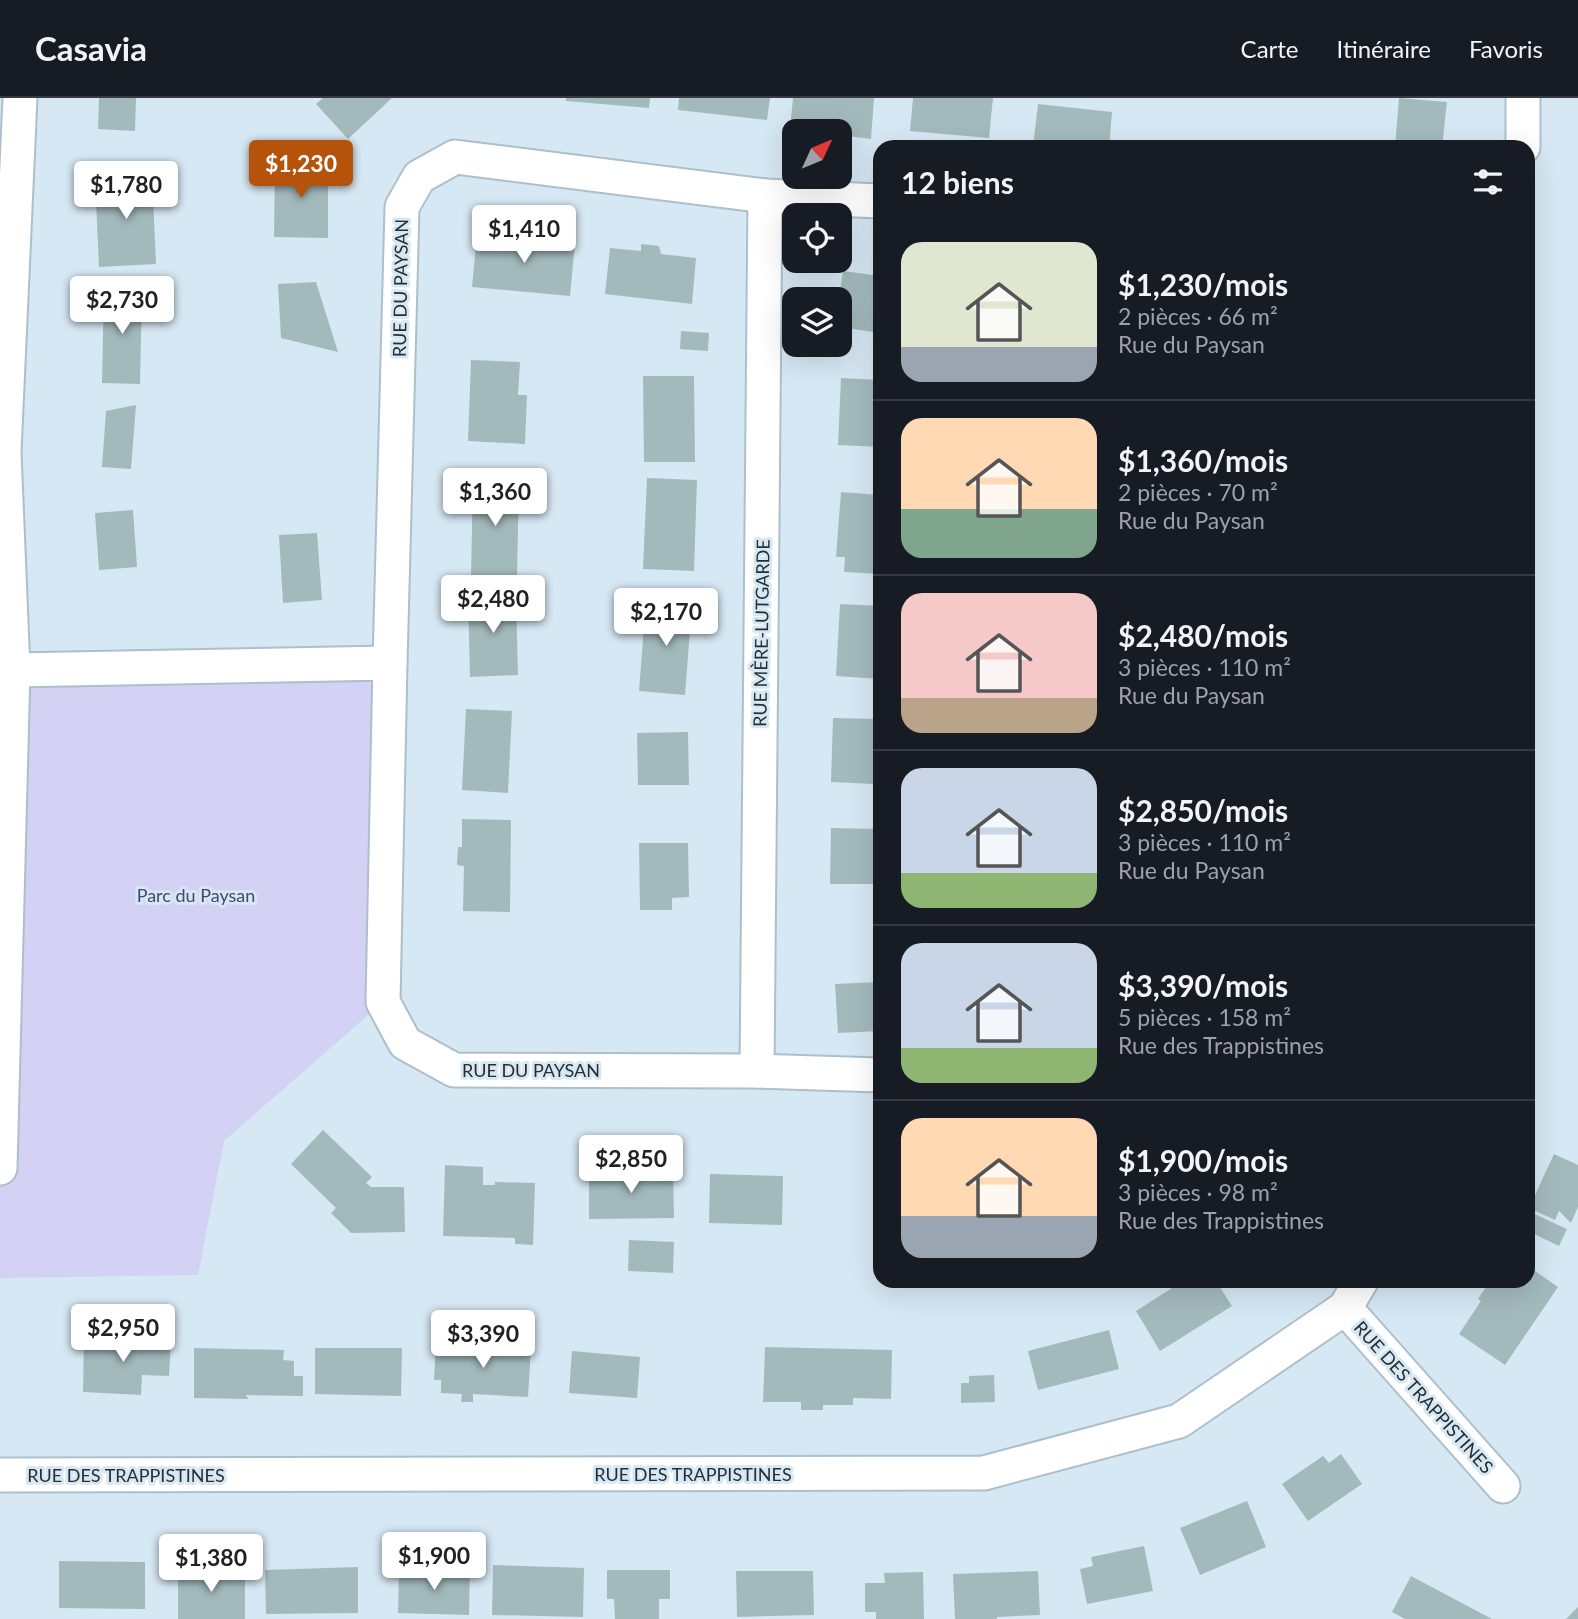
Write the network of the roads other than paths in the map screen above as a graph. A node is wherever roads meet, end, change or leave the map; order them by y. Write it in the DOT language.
graph roads {
  1 [pos="20,98"];
  2 [pos="1523,98"];
  3 [pos="1523,140"];
  4 [pos="765,196"];
  5 [pos="873,201"];
  6 [pos="2,452"];
  7 [pos="390,663"];
  8 [pos="13,670"];
  9 [pos="757,1071"];
  10 [pos="873,1075"];
  11 [pos="0,1168"];
  12 [pos="1353,1295"];
  13 [pos="0,1475"];
  14 [pos="1503,1486"];
  1 -- 6 [label="street"];
  2 -- 3 [label="street"];
  4 -- 5 [label="street, RUE DU PAYSAN"];
  4 -- 7 [label="street, RUE DU PAYSAN"];
  4 -- 9 [label="street, RUE MÈRE-LUTGARDE"];
  6 -- 8 [label="street"];
  7 -- 8 [label="street"];
  7 -- 9 [label="street, RUE DU PAYSAN"];
  8 -- 11 [label="street"];
  9 -- 10 [label="street, RUE DU PAYSAN"];
  12 -- 13 [label="street, RUE DES TRAPPISTINES"];
  12 -- 14 [label="street, RUE DES TRAPPISTINES"];
}
